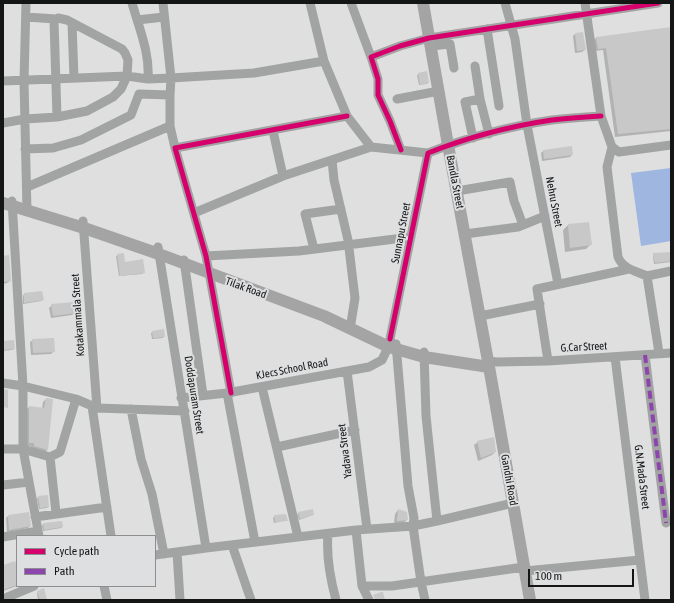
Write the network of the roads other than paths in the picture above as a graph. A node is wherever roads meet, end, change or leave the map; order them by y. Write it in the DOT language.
graph roads {
  1 [pos="26,3"];
  2 [pos="32,3"];
  3 [pos="132,3"];
  4 [pos="163,3"];
  5 [pos="310,3"];
  6 [pos="351,3"];
  7 [pos="423,3"];
  8 [pos="505,3"];
  9 [pos="584,3"];
  10 [pos="658,3"];
  11 [pos="586,13"];
  12 [pos="26,17"];
  13 [pos="164,17"];
  14 [pos="56,19"];
  15 [pos="137,20"];
  16 [pos="72,23"];
  17 [pos="511,25"];
  18 [pos="486,29"];
  19 [pos="430,42"];
  20 [pos="371,57"];
  21 [pos="324,61"];
  22 [pos="475,66"];
  23 [pos="454,68"];
  24 [pos="127,76"];
  25 [pos="74,78"];
  26 [pos="171,78"];
  27 [pos="56,79"];
  28 [pos="148,79"];
  29 [pos="3,81"];
  30 [pos="24,81"];
  31 [pos="439,91"];
  32 [pos="170,95"];
  33 [pos="397,99"];
  34 [pos="480,99"];
  35 [pos="499,106"];
  36 [pos="347,116"];
  37 [pos="601,116"];
  38 [pos="57,117"];
  39 [pos="25,118"];
  40 [pos="3,123"];
  41 [pos="527,125"];
  42 [pos="170,126"];
  43 [pos="273,131"];
  44 [pos="490,134"];
  45 [pos="473,138"];
  46 [pos="448,145"];
  47 [pos="671,145"];
  48 [pos="371,147"];
  49 [pos="612,147"];
  50 [pos="175,148"];
  51 [pos="25,149"];
  52 [pos="401,150"];
  53 [pos="428,153"];
  54 [pos="332,160"];
  55 [pos="283,176"];
  56 [pos="27,187"];
  57 [pos="457,190"];
  58 [pos="7,201"];
  59 [pos="28,208"];
  60 [pos="341,209"];
  61 [pos="194,213"];
  62 [pos="544,216"];
  63 [pos="83,225"];
  64 [pos="523,225"];
  65 [pos="465,234"];
  66 [pos="411,237"];
  67 [pos="348,244"];
  68 [pos="314,249"];
  69 [pos="158,250"];
  70 [pos="184,260"];
  71 [pos="208,266"];
  72 [pos="629,269"];
  73 [pos="671,271"];
  74 [pos="647,276"];
  75 [pos="558,284"];
  76 [pos="540,304"];
  77 [pos="480,316"];
  78 [pos="351,323"];
  79 [pos="393,343"];
  80 [pos="659,353"];
  81 [pos="671,353"];
  82 [pos="424,355"];
  83 [pos="645,355"];
  84 [pos="615,357"];
  85 [pos="548,361"];
  86 [pos="492,363"];
  87 [pos="347,371"];
  88 [pos="3,383"];
  89 [pos="23,386"];
  90 [pos="262,387"];
  91 [pos="229,393"];
  92 [pos="203,395"];
  93 [pos="181,398"];
  94 [pos="76,399"];
  95 [pos="95,407"];
  96 [pos="131,409"];
  97 [pos="185,411"];
  98 [pos="355,430"];
  99 [pos="277,447"];
  100 [pos="3,449"];
  101 [pos="23,449"];
  102 [pos="50,457"];
  103 [pos="29,482"];
  104 [pos="3,486"];
  105 [pos="512,503"];
  106 [pos="107,507"];
  107 [pos="56,513"];
  108 [pos="35,517"];
  109 [pos="437,521"];
  110 [pos="666,523"];
  111 [pos="413,526"];
  112 [pos="367,529"];
  113 [pos="356,530"];
  114 [pos="38,533"];
  115 [pos="328,534"];
  116 [pos="20,535"];
  117 [pos="111,535"];
  118 [pos="16,536"];
  119 [pos="3,537"];
  120 [pos="298,537"];
  121 [pos="255,542"];
  122 [pos="232,544"];
  123 [pos="206,548"];
  124 [pos="177,552"];
  125 [pos="159,554"];
  126 [pos="640,560"];
  127 [pos="524,569"];
  128 [pos="421,582"];
  129 [pos="362,586"];
  130 [pos="32,587"];
  131 [pos="104,587"];
  132 [pos="16,597"];
  133 [pos="3,599"];
  134 [pos="107,600"];
  135 [pos="178,600"];
  136 [pos="250,600"];
  137 [pos="336,600"];
  138 [pos="369,600"];
  139 [pos="425,600"];
  140 [pos="530,600"];
  141 [pos="645,600"];
  1 -- 2 [label="street"];
  1 -- 12 [label="street"];
  3 -- 15 [label="street"];
  4 -- 13 [label="street"];
  5 -- 21 [label="street"];
  6 -- 20 [label="street"];
  7 -- 19 [label="main road, Bandla Street"];
  8 -- 17 [label="street, Nehru Street"];
  9 -- 11 [label="street"];
  10 -- 11 [label="street"];
  11 -- 17 [label="street"];
  11 -- 37 [label="street"];
  12 -- 14 [label="street"];
  12 -- 30 [label="street"];
  13 -- 15 [label="street"];
  13 -- 26 [label="street"];
  14 -- 16 [label="street"];
  14 -- 27 [label="street"];
  15 -- 28 [label="street"];
  16 -- 24 [label="street"];
  16 -- 25 [label="street"];
  17 -- 18 [label="street"];
  17 -- 41 [label="street, Nehru Street"];
  18 -- 19 [label="street"];
  18 -- 35 [label="street"];
  19 -- 20 [label="street"];
  19 -- 23 [label="street"];
  19 -- 31 [label="main road, Bandla Street"];
  20 -- 52 [label="street"];
  21 -- 26 [label="street"];
  21 -- 36 [label="street"];
  22 -- 34 [label="street"];
  24 -- 25 [label="street"];
  24 -- 28 [label="street"];
  24 -- 38 [label="street"];
  25 -- 27 [label="street"];
  26 -- 28 [label="street"];
  26 -- 32 [label="street"];
  27 -- 30 [label="street"];
  27 -- 38 [label="street"];
  29 -- 30 [label="street"];
  30 -- 39 [label="street"];
  31 -- 33 [label="street"];
  31 -- 46 [label="main road, Bandla Street"];
  32 -- 42 [label="street"];
  32 -- 51 [label="street"];
  34 -- 44 [label="street"];
  34 -- 45 [label="street"];
  36 -- 43 [label="street"];
  36 -- 48 [label="street"];
  37 -- 41 [label="street"];
  37 -- 49 [label="street"];
  38 -- 39 [label="street"];
  39 -- 40 [label="street"];
  39 -- 51 [label="street"];
  41 -- 44 [label="street"];
  41 -- 62 [label="street, Nehru Street"];
  42 -- 50 [label="street"];
  42 -- 56 [label="street"];
  43 -- 50 [label="street"];
  43 -- 55 [label="street"];
  44 -- 45 [label="street"];
  45 -- 46 [label="street"];
  46 -- 53 [label="street"];
  46 -- 57 [label="main road, Bandla Street"];
  47 -- 49 [label="street"];
  48 -- 52 [label="street"];
  48 -- 54 [label="street"];
  49 -- 72 [label="street"];
  50 -- 61 [label="street"];
  51 -- 56 [label="street"];
  52 -- 53 [label="street"];
  53 -- 66 [label="street, Sunnapu Street"];
  54 -- 55 [label="street"];
  54 -- 60 [label="street"];
  55 -- 61 [label="street"];
  56 -- 59 [label="street"];
  57 -- 64 [label="street"];
  57 -- 65 [label="main road, Bandla Street"];
  58 -- 59 [label="main road, Tilak Road"];
  58 -- 89 [label="street"];
  59 -- 63 [label="main road, Tilak Road"];
  60 -- 67 [label="street"];
  60 -- 68 [label="street"];
  61 -- 71 [label="street"];
  62 -- 64 [label="street"];
  62 -- 75 [label="street, Nehru Street"];
  63 -- 69 [label="main road, Tilak Road"];
  63 -- 95 [label="street, Kotakammala Street"];
  64 -- 65 [label="street"];
  65 -- 77 [label="main road, Bandla Street"];
  66 -- 67 [label="street"];
  66 -- 79 [label="street, Sunnapu Street"];
  67 -- 68 [label="street"];
  67 -- 78 [label="street"];
  68 -- 71 [label="street"];
  69 -- 70 [label="main road, Tilak Road"];
  69 -- 93 [label="street, Doddapuram Street"];
  70 -- 71 [label="main road, Tilak Road"];
  70 -- 92 [label="street"];
  71 -- 78 [label="main road, Tilak Road"];
  71 -- 79 [label="main road, Tilak Road"];
  71 -- 91 [label="street"];
  72 -- 74 [label="street"];
  72 -- 75 [label="street"];
  73 -- 74 [label="street"];
  74 -- 80 [label="street"];
  75 -- 76 [label="street"];
  76 -- 77 [label="street"];
  76 -- 85 [label="street"];
  77 -- 86 [label="main road, Bandla Street"];
  78 -- 79 [label="main road, Tilak Road"];
  79 -- 82 [label="main road, Tilak Road"];
  79 -- 87 [label="street, KJecs School Road"];
  79 -- 111 [label="street"];
  80 -- 81 [label="street, G.Car Street"];
  80 -- 83 [label="street, G.Car Street"];
  82 -- 86 [label="main road, Tilak Road"];
  82 -- 109 [label="street"];
  83 -- 84 [label="street, G.Car Street"];
  83 -- 110 [label="street"];
  84 -- 85 [label="street, G.Car Street"];
  84 -- 126 [label="street, G.N.Mada Street"];
  85 -- 86 [label="street, G.Car Street"];
  86 -- 105 [label="main road, Gandhi Road"];
  87 -- 90 [label="street, KJecs School Road"];
  87 -- 98 [label="street, Yadava Street"];
  88 -- 89 [label="street"];
  89 -- 94 [label="street"];
  89 -- 101 [label="street"];
  90 -- 91 [label="street, KJecs School Road"];
  90 -- 99 [label="street"];
  91 -- 92 [label="street, KJecs School Road"];
  91 -- 121 [label="street"];
  92 -- 93 [label="street, KJecs School Road"];
  93 -- 97 [label="street, Doddapuram Street"];
  94 -- 95 [label="street"];
  94 -- 102 [label="street"];
  95 -- 96 [label="street"];
  95 -- 106 [label="street, Kotakammala Street"];
  96 -- 97 [label="street"];
  96 -- 125 [label="street"];
  97 -- 123 [label="street, Doddapuram Street"];
  98 -- 99 [label="street"];
  98 -- 112 [label="street, Yadava Street"];
  99 -- 120 [label="street"];
  100 -- 101 [label="street"];
  101 -- 102 [label="street"];
  101 -- 103 [label="street"];
  102 -- 107 [label="street"];
  103 -- 104 [label="street"];
  103 -- 108 [label="street"];
  105 -- 109 [label="street"];
  105 -- 127 [label="main road, Gandhi Road"];
  106 -- 107 [label="street"];
  106 -- 117 [label="street, Kotakammala Street"];
  107 -- 108 [label="street"];
  108 -- 114 [label="street"];
  109 -- 111 [label="street"];
  111 -- 112 [label="street"];
  111 -- 128 [label="street"];
  112 -- 113 [label="street"];
  113 -- 115 [label="street"];
  113 -- 129 [label="street"];
  114 -- 116 [label="street"];
  115 -- 120 [label="street"];
  115 -- 137 [label="street"];
  118 -- 119 [label="street"];
  120 -- 121 [label="street"];
  121 -- 122 [label="street"];
  122 -- 123 [label="street"];
  122 -- 136 [label="street"];
  123 -- 124 [label="street"];
  124 -- 125 [label="street"];
  124 -- 135 [label="street"];
  126 -- 127 [label="street"];
  126 -- 141 [label="street, G.N.Mada Street"];
  127 -- 128 [label="street"];
  127 -- 140 [label="main road, Gandhi Road"];
  128 -- 129 [label="street"];
  128 -- 139 [label="street"];
  129 -- 138 [label="street"];
  130 -- 132 [label="street"];
  131 -- 134 [label="street"];
  132 -- 133 [label="street"];
}
